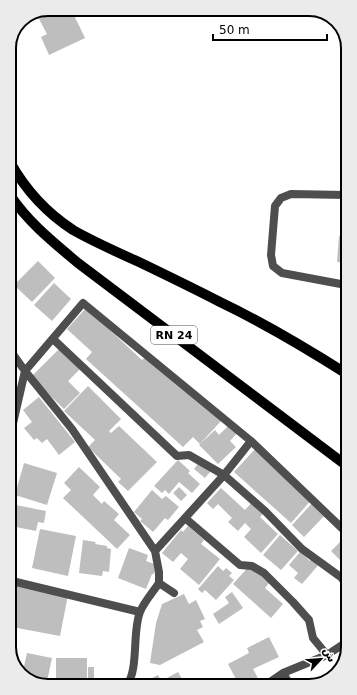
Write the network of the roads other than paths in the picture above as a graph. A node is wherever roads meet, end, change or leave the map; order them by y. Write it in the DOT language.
graph roads {
  1 [pos="16,172"];
  2 [pos="341,195"];
  3 [pos="16,202"];
  4 [pos="341,284"];
  5 [pos="53,339"];
  6 [pos="16,358"];
  7 [pos="341,370"];
  8 [pos="26,371"];
  9 [pos="16,412"];
  10 [pos="252,441"];
  11 [pos="341,461"];
  12 [pos="224,475"];
  13 [pos="185,518"];
  14 [pos="341,527"];
  15 [pos="155,551"];
  16 [pos="341,577"];
  17 [pos="16,582"];
  18 [pos="159,583"];
  19 [pos="174,593"];
  20 [pos="140,612"];
  21 [pos="341,645"];
  22 [pos="327,655"];
  23 [pos="283,673"];
  24 [pos="129,679"];
  25 [pos="274,679"];
  26 [pos="286,679"];
  1 -- 7 [label="main road"];
  2 -- 4 [label="street"];
  3 -- 11 [label="main road, RN 24"];
  5 -- 8 [label="street"];
  5 -- 10 [label="street"];
  5 -- 12 [label="street"];
  6 -- 8 [label="street"];
  8 -- 9 [label="street"];
  8 -- 15 [label="street"];
  10 -- 12 [label="street"];
  10 -- 14 [label="street"];
  12 -- 13 [label="street"];
  12 -- 16 [label="street"];
  13 -- 15 [label="street"];
  13 -- 22 [label="street"];
  15 -- 18 [label="street"];
  17 -- 20 [label="street"];
  18 -- 19 [label="street"];
  18 -- 20 [label="street"];
  20 -- 24 [label="street"];
  21 -- 22 [label="street"];
  22 -- 23 [label="street"];
  23 -- 25 [label="street"];
  23 -- 26 [label="street"];
}
